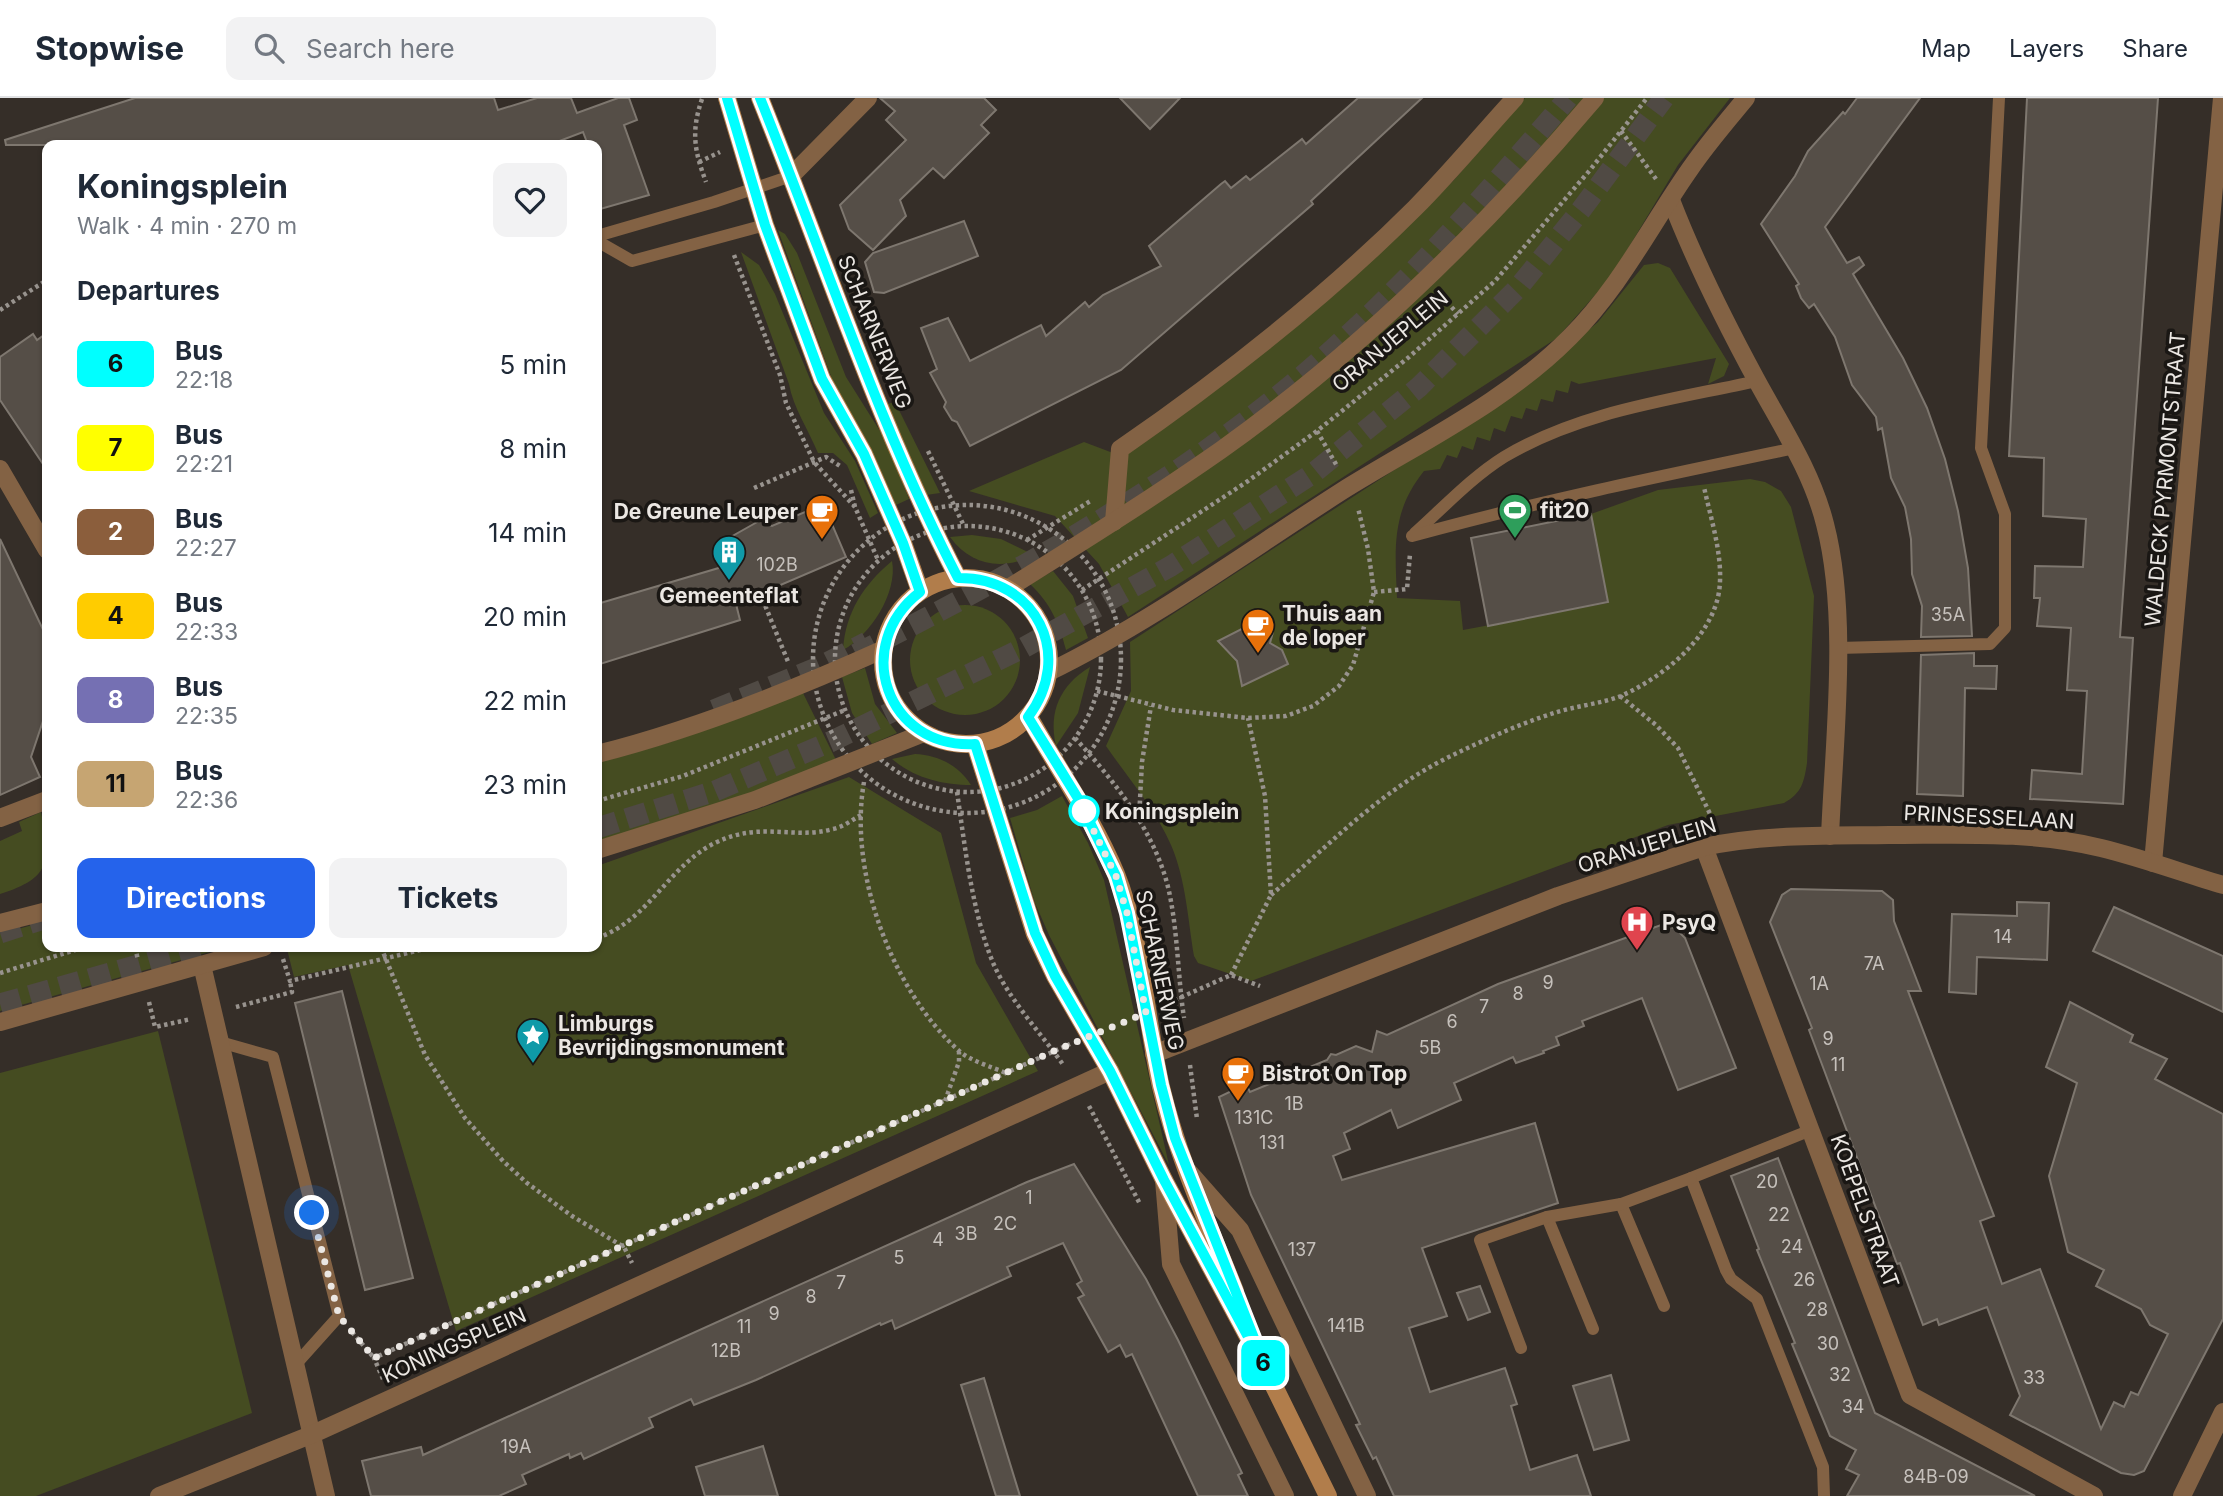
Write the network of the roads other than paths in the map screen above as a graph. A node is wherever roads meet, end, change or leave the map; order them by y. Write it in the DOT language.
graph roads {
  1 [pos="727,98"];
  2 [pos="761,98"];
  3 [pos="868,98"];
  4 [pos="1515,98"];
  5 [pos="1595,98"];
  6 [pos="1746,98"];
  7 [pos="1999,98"];
  8 [pos="2222,98"];
  9 [pos="791,176"];
  10 [pos="753,189"];
  11 [pos="1671,200"];
  12 [pos="765,225"];
  13 [pos="602,236"];
  14 [pos="602,241"];
  15 [pos="1758,381"];
  16 [pos="1795,448"];
  17 [pos="0,469"];
  18 [pos="1114,522"];
  19 [pos="42,541"];
  20 [pos="958,578"];
  21 [pos="1007,589"];
  22 [pos="920,592"];
  23 [pos="1838,648"];
  24 [pos="884,649"];
  25 [pos="1049,672"];
  26 [pos="1028,717"];
  27 [pos="924,733"];
  28 [pos="975,744"];
  29 [pos="602,753"];
  30 [pos="42,802"];
  31 [pos="0,818"];
  32 [pos="1830,836"];
  33 [pos="1704,847"];
  34 [pos="602,848"];
  35 [pos="2153,863"];
  36 [pos="2223,885"];
  37 [pos="42,912"];
  38 [pos="0,923"];
  39 [pos="247,952"];
  40 [pos="202,965"];
  41 [pos="0,1022"];
  42 [pos="220,1042"];
  43 [pos="1154,1054"];
  44 [pos="1110,1071"];
  45 [pos="1811,1130"];
  46 [pos="1185,1168"];
  47 [pos="1691,1178"];
  48 [pos="1164,1180"];
  49 [pos="1621,1204"];
  50 [pos="1547,1217"];
  51 [pos="1664,1306"];
  52 [pos="1593,1329"];
  53 [pos="1521,1348"];
  54 [pos="296,1364"];
  55 [pos="1269,1376"];
  56 [pos="2223,1412"];
  57 [pos="313,1434"];
  58 [pos="159,1496"];
  59 [pos="326,1496"];
  60 [pos="1285,1496"];
  61 [pos="1328,1496"];
  62 [pos="1367,1496"];
  63 [pos="1824,1496"];
  64 [pos="2094,1496"];
  65 [pos="2182,1496"];
  1 -- 10 [label="street"];
  2 -- 9 [label="street, SCHARNERWEG"];
  3 -- 9 [label="street"];
  4 -- 18 [label="street"];
  5 -- 18 [label="street, ORANJEPLEIN"];
  6 -- 11 [label="street"];
  7 -- 23 [label="lane"];
  8 -- 35 [label="street, WALDECK PYRMONTSTRAAT"];
  9 -- 10 [label="lane"];
  9 -- 20 [label="street, SCHARNERWEG"];
  10 -- 12 [label="street"];
  10 -- 13 [label="lane"];
  11 -- 15 [label="street"];
  11 -- 25 [label="street"];
  12 -- 14 [label="lane"];
  12 -- 22 [label="street"];
  15 -- 16 [label="street"];
  15 -- 16 [label="lane"];
  16 -- 23 [label="street"];
  17 -- 19 [label="street"];
  18 -- 21 [label="street, ORANJEPLEIN"];
  20 -- 21 [label="street"];
  20 -- 22 [label="street"];
  21 -- 25 [label="street"];
  22 -- 24 [label="street"];
  23 -- 32 [label="street"];
  24 -- 27 [label="street"];
  24 -- 29 [label="street"];
  25 -- 26 [label="street"];
  26 -- 28 [label="street"];
  26 -- 43 [label="street, SCHARNERWEG"];
  27 -- 28 [label="street"];
  27 -- 34 [label="street"];
  28 -- 44 [label="street, SCHARNERWEG"];
  30 -- 31 [label="street"];
  32 -- 33 [label="street, ORANJEPLEIN"];
  32 -- 35 [label="street, PRINSESSELAAN"];
  33 -- 43 [label="street, ORANJEPLEIN"];
  33 -- 45 [label="street, KOEPELSTRAAT"];
  35 -- 36 [label="street, PRINSESSELAAN"];
  37 -- 38 [label="street"];
  39 -- 40 [label="street"];
  40 -- 41 [label="street"];
  40 -- 42 [label="street"];
  42 -- 54 [label="street"];
  42 -- 54 [label="lane"];
  43 -- 46 [label="street, SCHARNERWEG"];
  44 -- 48 [label="street, SCHARNERWEG"];
  44 -- 57 [label="street, KONINGSPLEIN"];
  45 -- 47 [label="lane"];
  45 -- 64 [label="street, KOEPELSTRAAT"];
  46 -- 55 [label="street, SCHARNERWEG"];
  46 -- 62 [label="street, SCHARNERWEG"];
  47 -- 49 [label="lane"];
  47 -- 63 [label="lane"];
  48 -- 55 [label="street, SCHARNERWEG"];
  48 -- 60 [label="street, SCHARNERWEG"];
  49 -- 50 [label="lane"];
  49 -- 51 [label="lane"];
  50 -- 52 [label="lane"];
  50 -- 53 [label="lane"];
  54 -- 57 [label="street"];
  55 -- 61 [label="street, SCHARNERWEG"];
  56 -- 65 [label="street"];
  57 -- 58 [label="street, KONINGSPLEIN"];
  57 -- 59 [label="street"];
}
